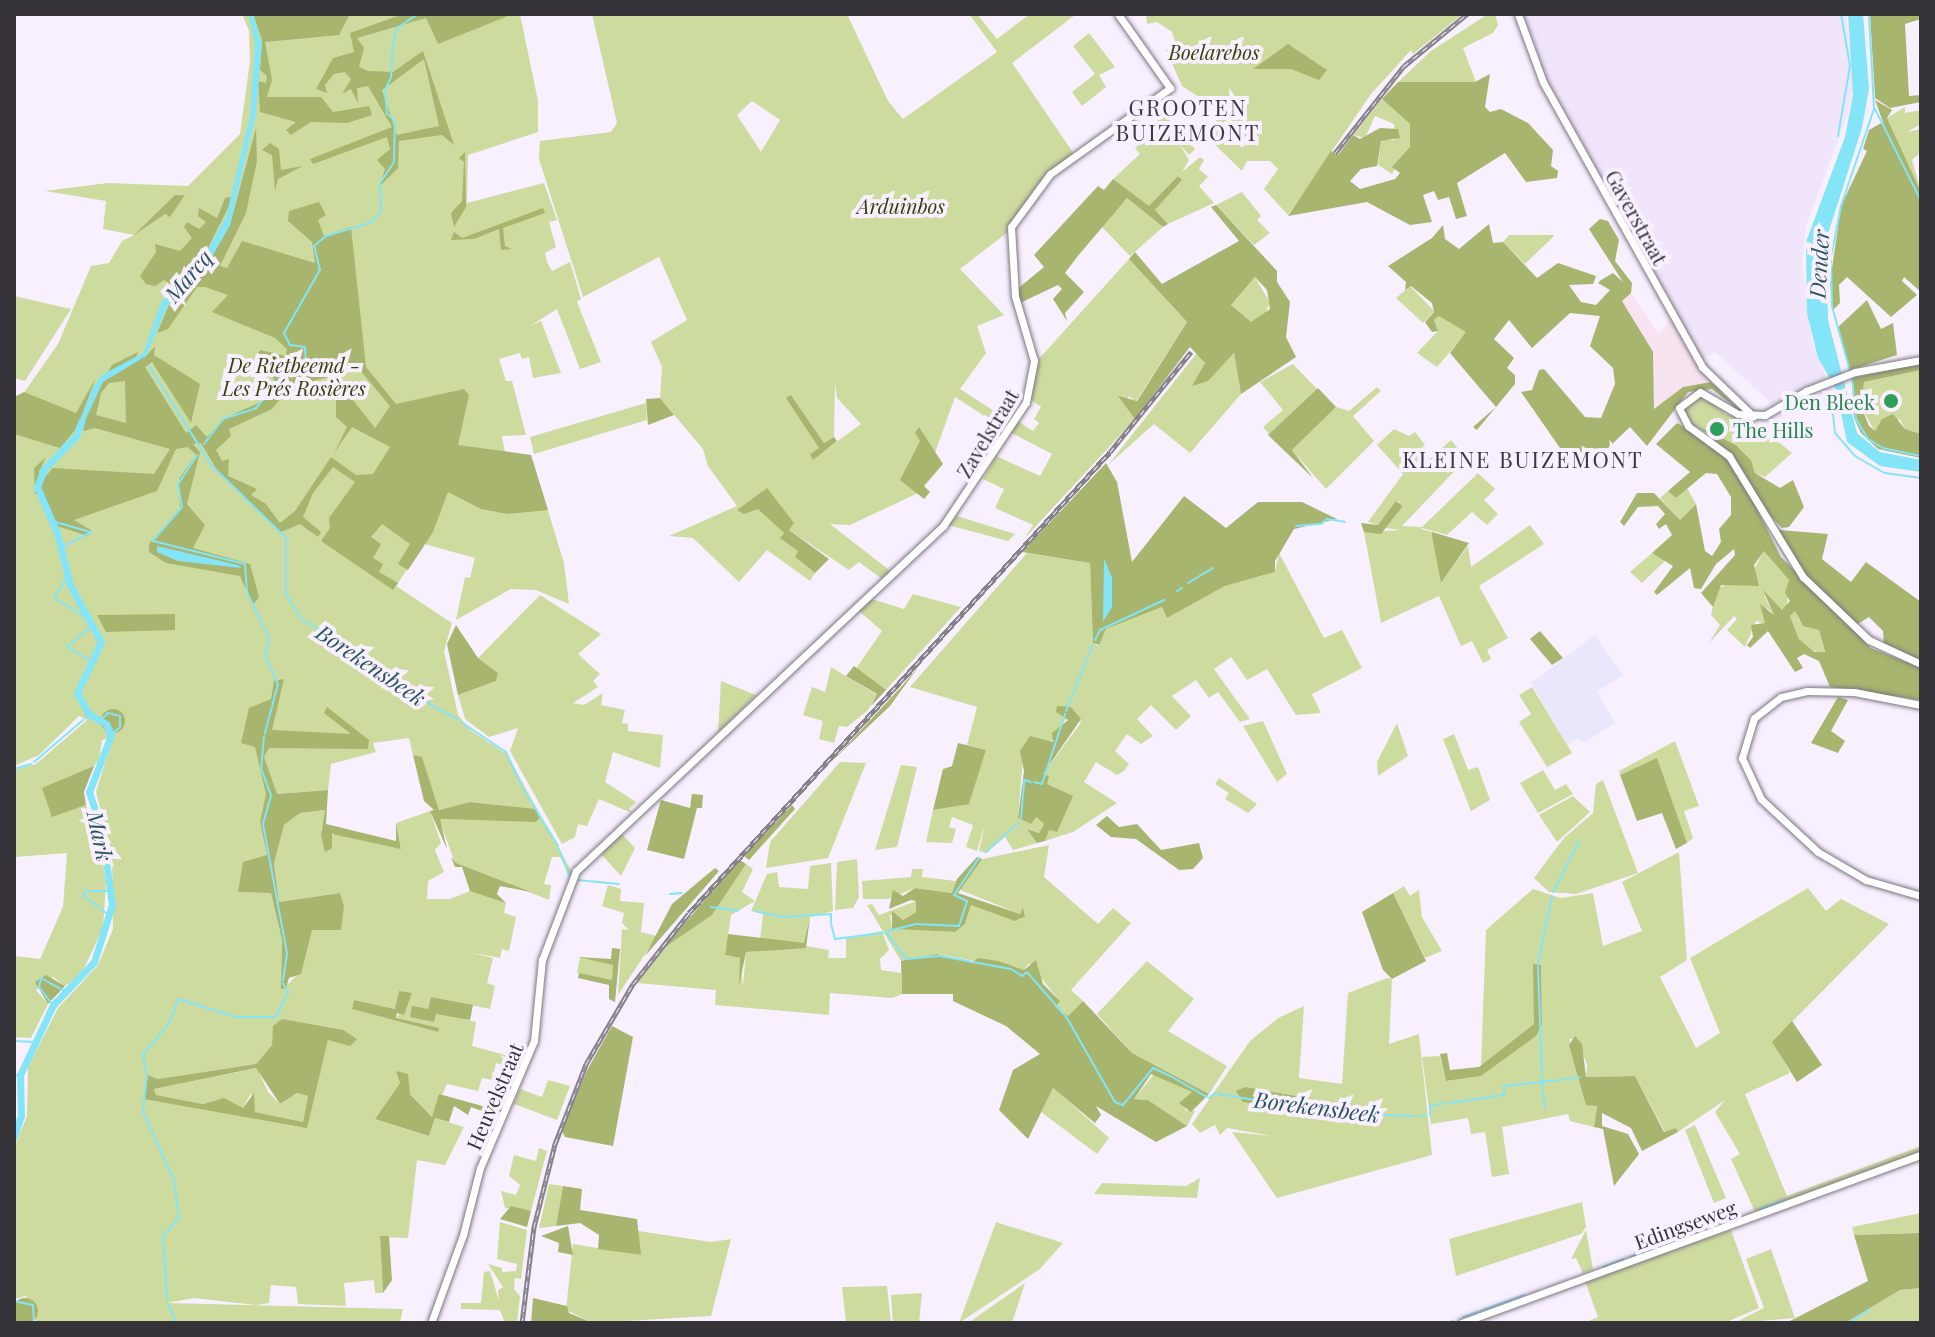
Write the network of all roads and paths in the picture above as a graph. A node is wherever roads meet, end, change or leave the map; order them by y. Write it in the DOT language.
graph roads {
  1 [pos="1118,14"];
  2 [pos="1518,14"];
  3 [pos="1921,360"];
  4 [pos="1755,417"];
  5 [pos="1921,664"];
  6 [pos="1921,705"];
  7 [pos="572,879"];
  8 [pos="1921,896"];
  9 [pos="1921,1155"];
  10 [pos="431,1323"];
  11 [pos="1461,1323"];
  1 -- 7 [label="street, Zavelstraat"];
  2 -- 4 [label="street, Gaverstraat"];
  3 -- 4 [label="street"];
  4 -- 5 [label="street"];
  6 -- 8 [label="street"];
  7 -- 10 [label="street, Heuvelstraat"];
  9 -- 11 [label="street, Edingseweg"];
}
